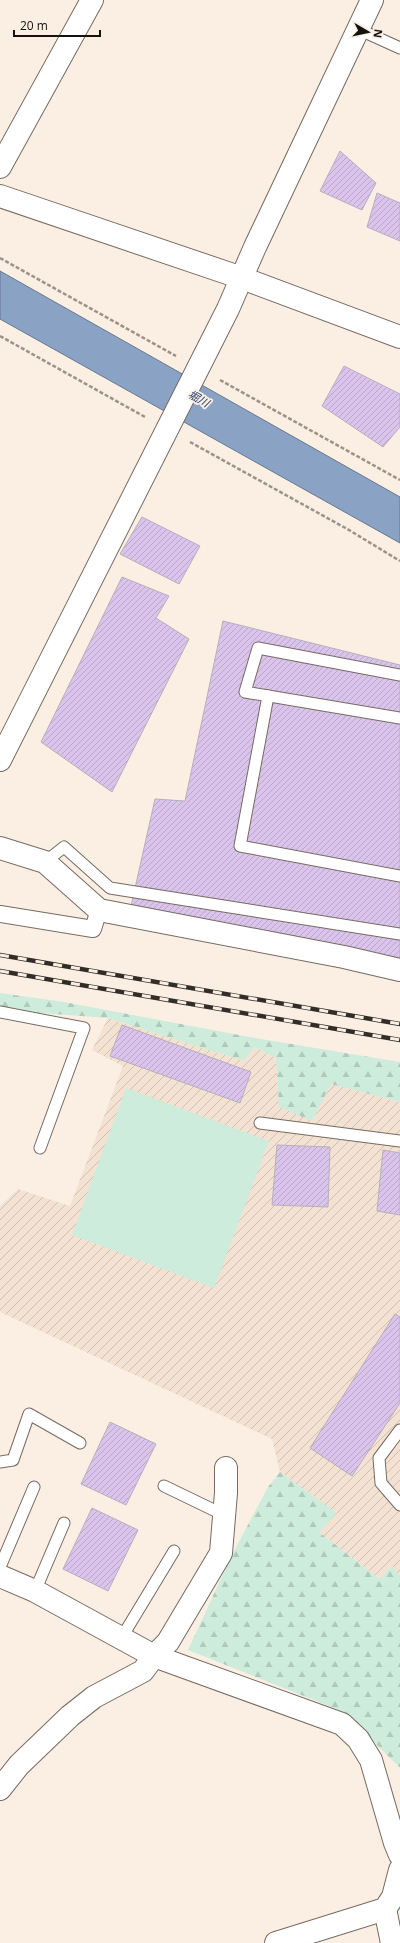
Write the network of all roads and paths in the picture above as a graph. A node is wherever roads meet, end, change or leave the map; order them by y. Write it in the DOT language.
graph roads {
  1 [pos="92,0"];
  2 [pos="372,0"];
  3 [pos="358,29"];
  4 [pos="400,48"];
  5 [pos="0,167"];
  6 [pos="0,196"];
  7 [pos="242,278"];
  8 [pos="0,336"];
  9 [pos="400,337"];
  10 [pos="167,430"];
  11 [pos="400,561"];
  12 [pos="400,675"];
  13 [pos="268,696"];
  14 [pos="400,718"];
  15 [pos="0,760"];
  16 [pos="0,848"];
  17 [pos="45,862"];
  18 [pos="400,876"];
  19 [pos="99,910"];
  20 [pos="0,914"];
  21 [pos="400,934"];
  22 [pos="400,970"];
  23 [pos="0,1012"];
  24 [pos="260,1123"];
  25 [pos="400,1141"];
  26 [pos="40,1148"];
  27 [pos="400,1430"];
  28 [pos="80,1443"];
  29 [pos="0,1462"];
  30 [pos="226,1468"];
  31 [pos="164,1486"];
  32 [pos="34,1487"];
  33 [pos="400,1505"];
  34 [pos="224,1515"];
  35 [pos="64,1523"];
  36 [pos="174,1551"];
  37 [pos="0,1567"];
  38 [pos="0,1576"];
  39 [pos="35,1591"];
  40 [pos="122,1638"];
  41 [pos="154,1656"];
  42 [pos="0,1789"];
  43 [pos="400,1855"];
  44 [pos="400,1870"];
  45 [pos="385,1909"];
  46 [pos="276,1943"];
  47 [pos="392,1943"];
  1 -- 5 [label="street"];
  2 -- 3 [label="street"];
  3 -- 4 [label="lane"];
  3 -- 7 [label="street"];
  6 -- 7 [label="street"];
  7 -- 9 [label="street"];
  7 -- 10 [label="street"];
  8 -- 10 [label="path"];
  10 -- 11 [label="path"];
  10 -- 15 [label="street"];
  12 -- 13 [label="lane"];
  13 -- 14 [label="lane"];
  13 -- 18 [label="lane"];
  16 -- 17 [label="street"];
  17 -- 19 [label="street"];
  17 -- 21 [label="lane"];
  19 -- 20 [label="street"];
  19 -- 22 [label="street"];
  23 -- 26 [label="lane"];
  24 -- 25 [label="lane"];
  27 -- 33 [label="lane"];
  28 -- 29 [label="lane"];
  30 -- 34 [label="street"];
  31 -- 34 [label="lane"];
  32 -- 37 [label="lane"];
  34 -- 41 [label="street"];
  35 -- 39 [label="lane"];
  36 -- 40 [label="lane"];
  38 -- 39 [label="street"];
  39 -- 40 [label="street"];
  40 -- 41 [label="street"];
  41 -- 42 [label="street"];
  41 -- 43 [label="street"];
  44 -- 45 [label="street"];
  45 -- 46 [label="street"];
  45 -- 47 [label="street"];
}
